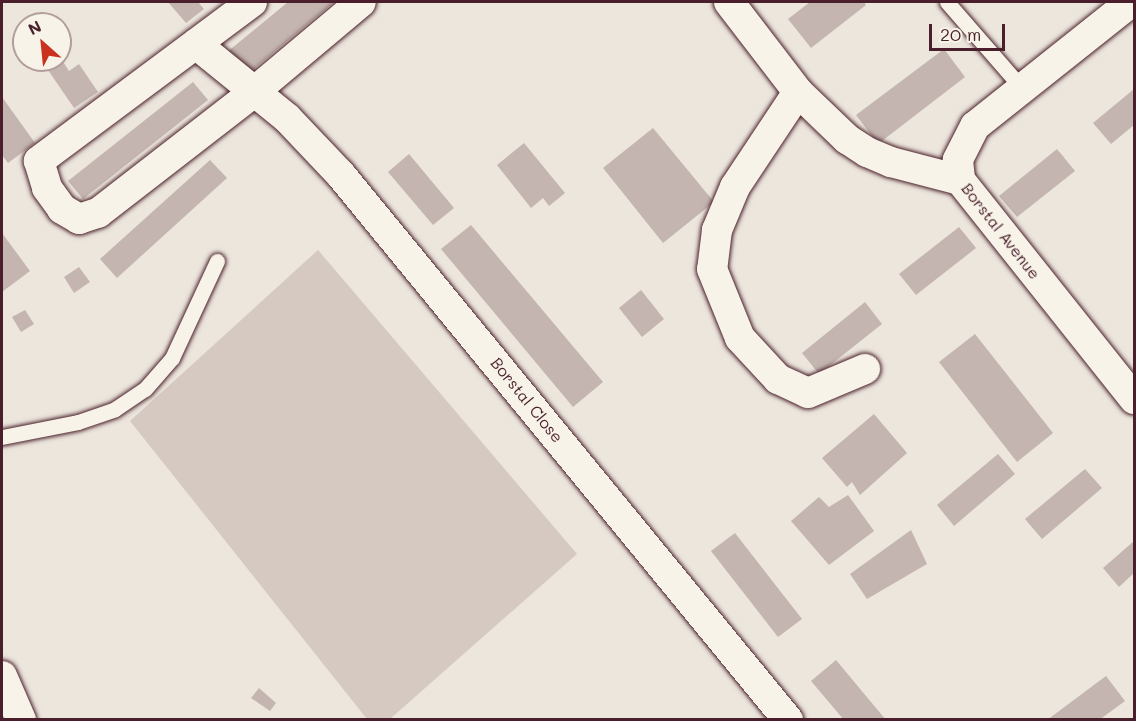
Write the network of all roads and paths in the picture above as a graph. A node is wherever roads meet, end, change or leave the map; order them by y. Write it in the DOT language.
graph roads {
  1 [pos="252,2"];
  2 [pos="361,2"];
  3 [pos="729,2"];
  4 [pos="947,2"];
  5 [pos="1131,2"];
  6 [pos="196,44"];
  7 [pos="1021,87"];
  8 [pos="255,91"];
  9 [pos="798,92"];
  10 [pos="960,180"];
  11 [pos="217,261"];
  12 [pos="865,369"];
  13 [pos="1134,399"];
  14 [pos="2,437"];
  15 [pos="2,676"];
  16 [pos="21,720"];
  17 [pos="788,720"];
  1 -- 6 [label="street"];
  2 -- 8 [label="street"];
  3 -- 9 [label="street"];
  4 -- 7 [label="lane"];
  5 -- 7 [label="street, Borstal Avenue"];
  6 -- 8 [label="street, Borstal Close"];
  6 -- 8 [label="street"];
  7 -- 10 [label="street, Borstal Avenue"];
  8 -- 17 [label="street, Borstal Close"];
  9 -- 10 [label="street"];
  9 -- 12 [label="street"];
  10 -- 13 [label="street, Borstal Avenue"];
  11 -- 14 [label="lane"];
  15 -- 16 [label="street"];
}
